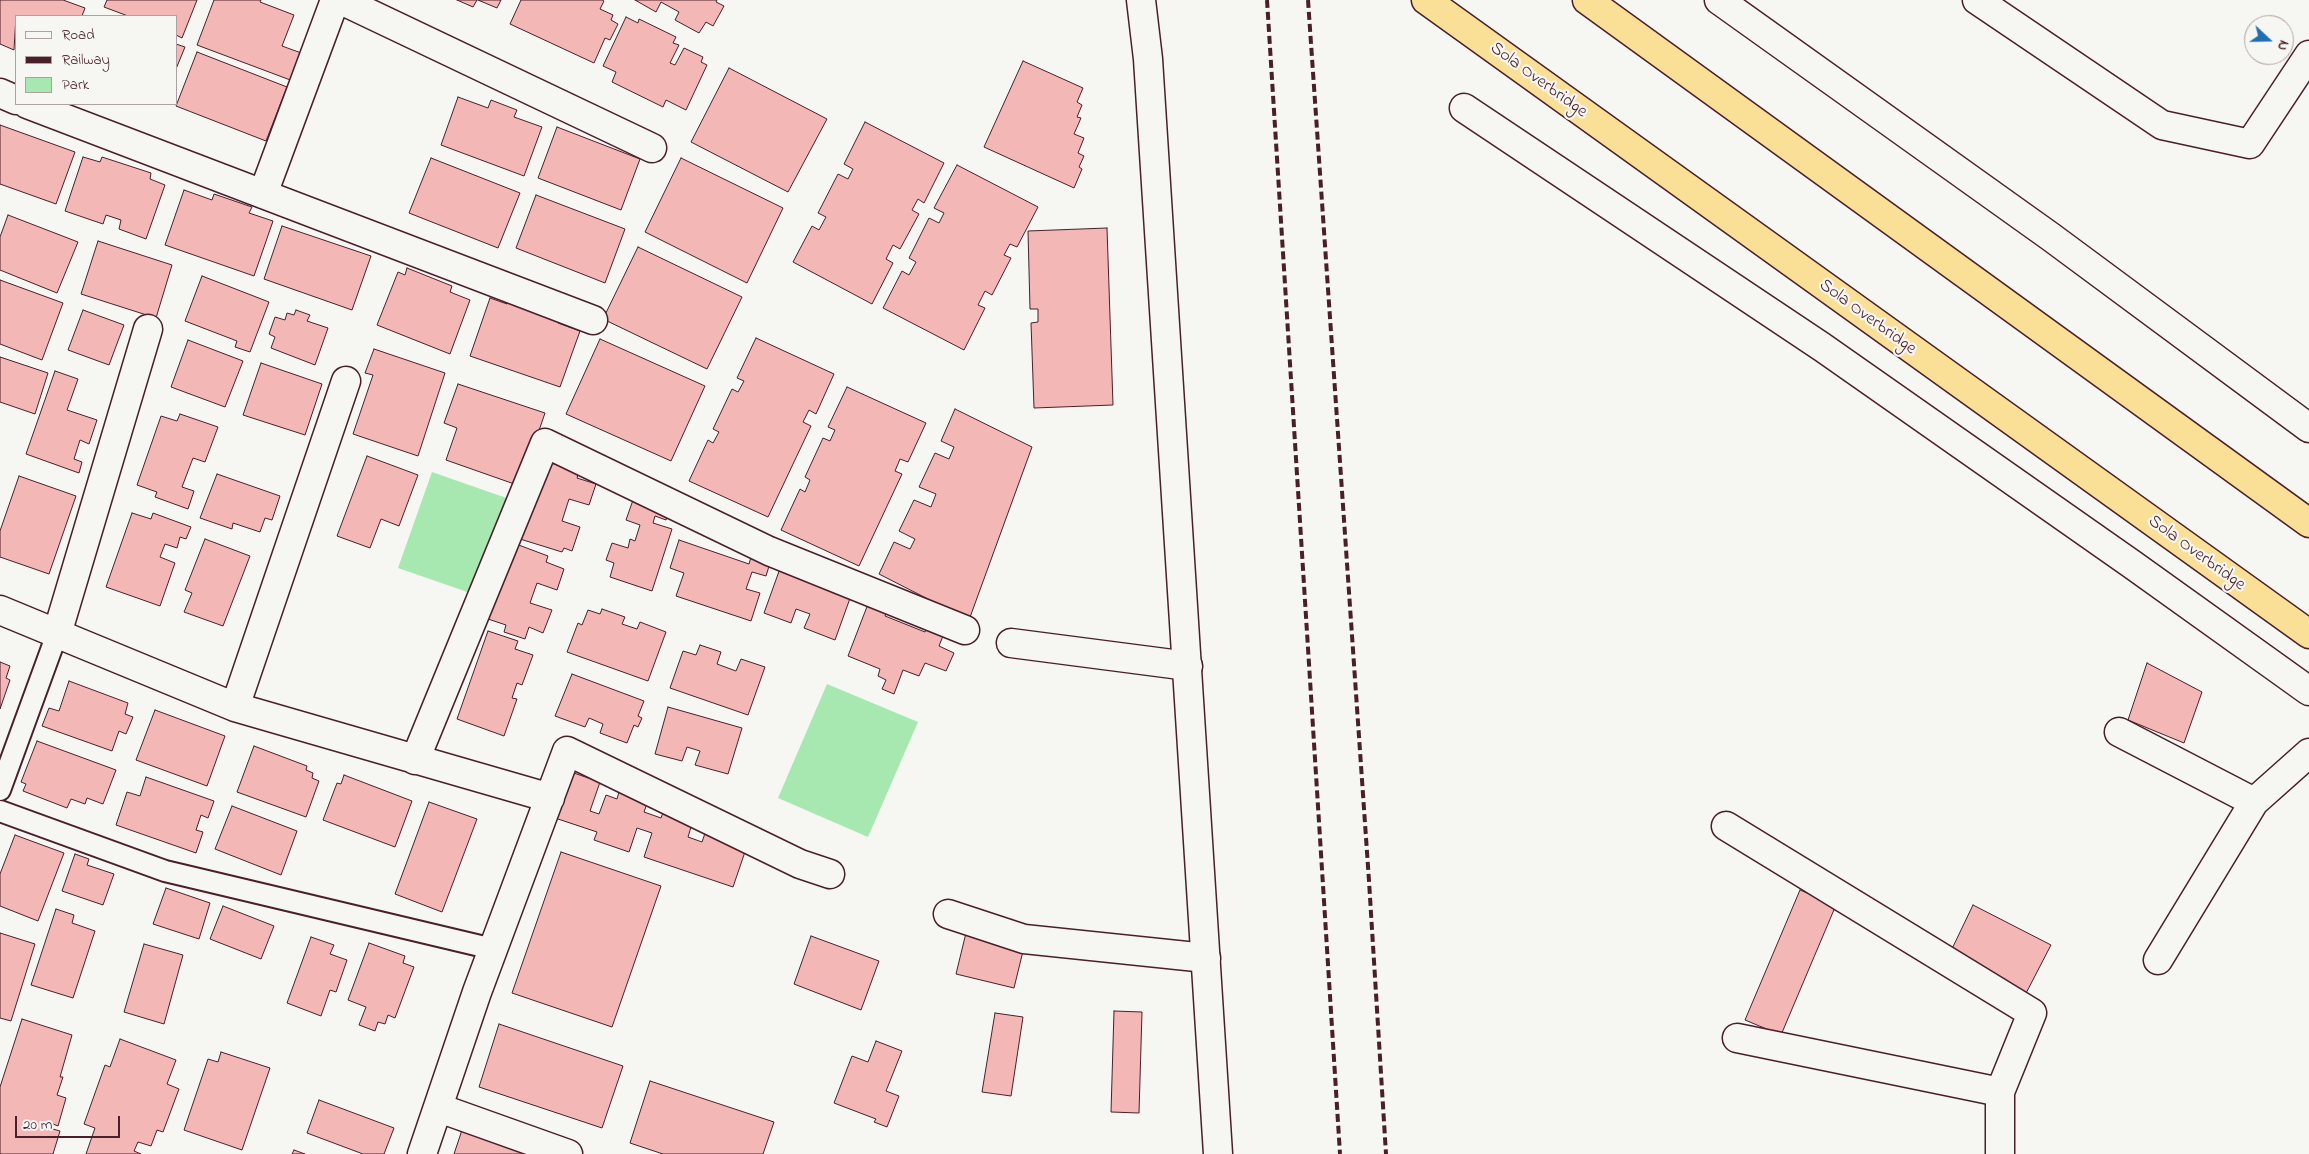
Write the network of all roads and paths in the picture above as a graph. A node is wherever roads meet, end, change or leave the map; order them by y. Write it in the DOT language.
graph roads {
  1 [pos="335,0"];
  2 [pos="341,0"];
  3 [pos="1141,0"];
  4 [pos="1426,0"];
  5 [pos="1587,0"];
  6 [pos="1719,0"];
  7 [pos="1977,0"];
  8 [pos="2309,55"];
  9 [pos="0,93"];
  10 [pos="15,100"];
  11 [pos="30,105"];
  12 [pos="1464,108"];
  13 [pos="652,148"];
  14 [pos="263,194"];
  15 [pos="593,320"];
  16 [pos="148,329"];
  17 [pos="346,381"];
  18 [pos="2309,428"];
  19 [pos="2309,524"];
  20 [pos="0,610"];
  21 [pos="965,630"];
  22 [pos="56,634"];
  23 [pos="2309,634"];
  24 [pos="1011,643"];
  25 [pos="1188,666"];
  26 [pos="2309,690"];
  27 [pos="235,707"];
  28 [pos="2119,732"];
  29 [pos="2309,753"];
  30 [pos="415,760"];
  31 [pos="0,790"];
  32 [pos="550,798"];
  33 [pos="2254,802"];
  34 [pos="0,811"];
  35 [pos="1726,826"];
  36 [pos="830,874"];
  37 [pos="948,914"];
  38 [pos="493,950"];
  39 [pos="1206,958"];
  40 [pos="2158,960"];
  41 [pos="1737,1038"];
  42 [pos="2000,1092"];
  43 [pos="439,1108"];
  44 [pos="422,1154"];
  45 [pos="568,1154"];
  46 [pos="1218,1154"];
  47 [pos="2000,1154"];
  1 -- 14 [label="street"];
  2 -- 13 [label="street"];
  3 -- 25 [label="street"];
  4 -- 23 [label="highway, Sola Overbridge"];
  5 -- 19 [label="highway"];
  6 -- 18 [label="street"];
  7 -- 8 [label="street"];
  9 -- 10 [label="street"];
  11 -- 14 [label="street"];
  12 -- 26 [label="street"];
  14 -- 15 [label="street"];
  16 -- 22 [label="street"];
  17 -- 27 [label="street"];
  20 -- 22 [label="street"];
  21 -- 30 [label="street"];
  22 -- 27 [label="street"];
  22 -- 31 [label="lane"];
  24 -- 25 [label="street"];
  25 -- 39 [label="street"];
  27 -- 30 [label="street"];
  28 -- 33 [label="street"];
  29 -- 33 [label="street"];
  30 -- 32 [label="street"];
  32 -- 36 [label="street"];
  32 -- 38 [label="street"];
  33 -- 40 [label="street"];
  34 -- 38 [label="lane"];
  35 -- 42 [label="street"];
  37 -- 39 [label="street"];
  38 -- 43 [label="street"];
  39 -- 46 [label="street"];
  41 -- 42 [label="street"];
  42 -- 47 [label="street"];
  43 -- 44 [label="street"];
  43 -- 45 [label="street"];
}
